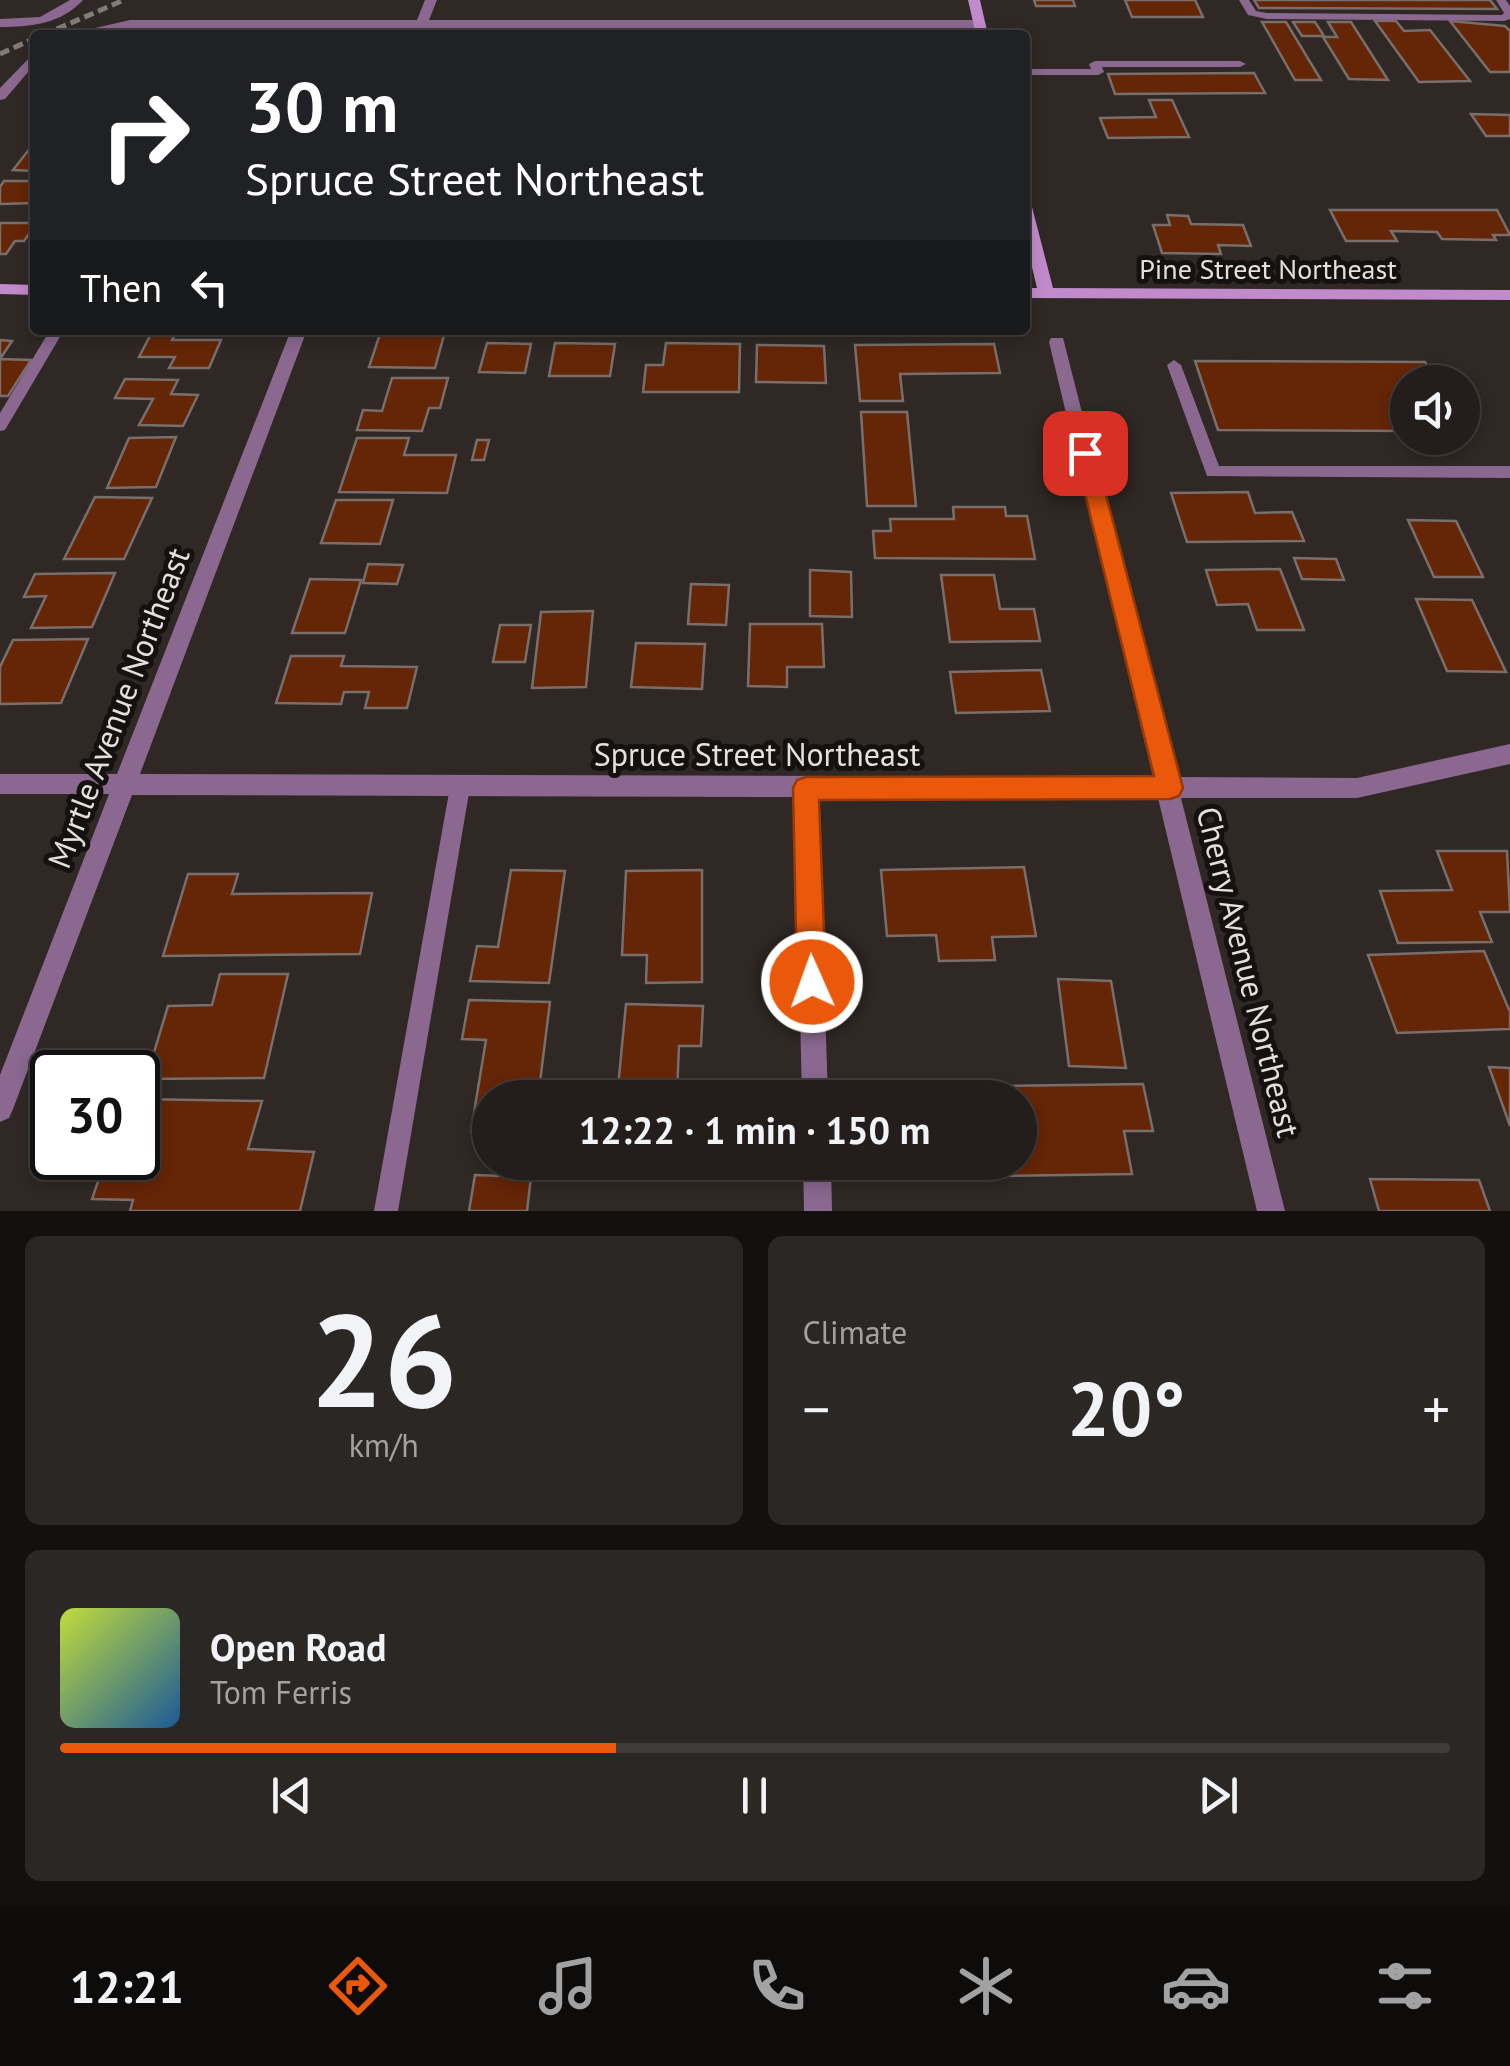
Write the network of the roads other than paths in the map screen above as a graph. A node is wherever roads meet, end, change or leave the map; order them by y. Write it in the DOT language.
graph roads {
  1 [pos="77,0"];
  2 [pos="431,0"];
  3 [pos="974,0"];
  4 [pos="1244,0"];
  5 [pos="1501,0"];
  6 [pos="0,24"];
  7 [pos="85,30"];
  8 [pos="419,30"];
  9 [pos="981,30"];
  10 [pos="30,62"];
  11 [pos="1240,64"];
  12 [pos="1030,72"];
  13 [pos="0,96"];
  14 [pos="1030,227"];
  15 [pos="0,289"];
  16 [pos="30,290"];
  17 [pos="1030,293"];
  18 [pos="1046,293"];
  19 [pos="1510,295"];
  20 [pos="54,335"];
  21 [pos="298,335"];
  22 [pos="1057,342"];
  23 [pos="1174,365"];
  24 [pos="0,426"];
  25 [pos="1510,472"];
  26 [pos="1510,754"];
  27 [pos="0,784"];
  28 [pos="124,785"];
  29 [pos="460,787"];
  30 [pos="806,788"];
  31 [pos="1170,788"];
  32 [pos="814,1080"];
  33 [pos="0,1109"];
  34 [pos="817,1180"];
  35 [pos="386,1211"];
  36 [pos="818,1211"];
  37 [pos="1272,1211"];
  1 -- 6 [label="street"];
  2 -- 8 [label="street"];
  3 -- 9 [label="main road"];
  4 -- 5 [label="lane"];
  7 -- 8 [label="street"];
  8 -- 9 [label="street"];
  10 -- 13 [label="street"];
  11 -- 12 [label="lane"];
  14 -- 18 [label="main road"];
  15 -- 16 [label="main road"];
  17 -- 18 [label="main road, Pine Street Northeast"];
  18 -- 19 [label="main road, Pine Street Northeast"];
  20 -- 24 [label="lane"];
  21 -- 28 [label="street, Myrtle Avenue Northeast"];
  22 -- 31 [label="street, Cherry Avenue Northeast"];
  23 -- 25 [label="lane"];
  26 -- 31 [label="street, Spruce Street Northeast"];
  27 -- 28 [label="street, Spruce Street Northeast"];
  28 -- 29 [label="street, Spruce Street Northeast"];
  28 -- 33 [label="street, Myrtle Avenue Northeast"];
  29 -- 30 [label="street, Spruce Street Northeast"];
  29 -- 35 [label="lane"];
  30 -- 31 [label="street, Spruce Street Northeast"];
  30 -- 32 [label="street"];
  31 -- 37 [label="street, Cherry Avenue Northeast"];
  34 -- 36 [label="street"];
}
